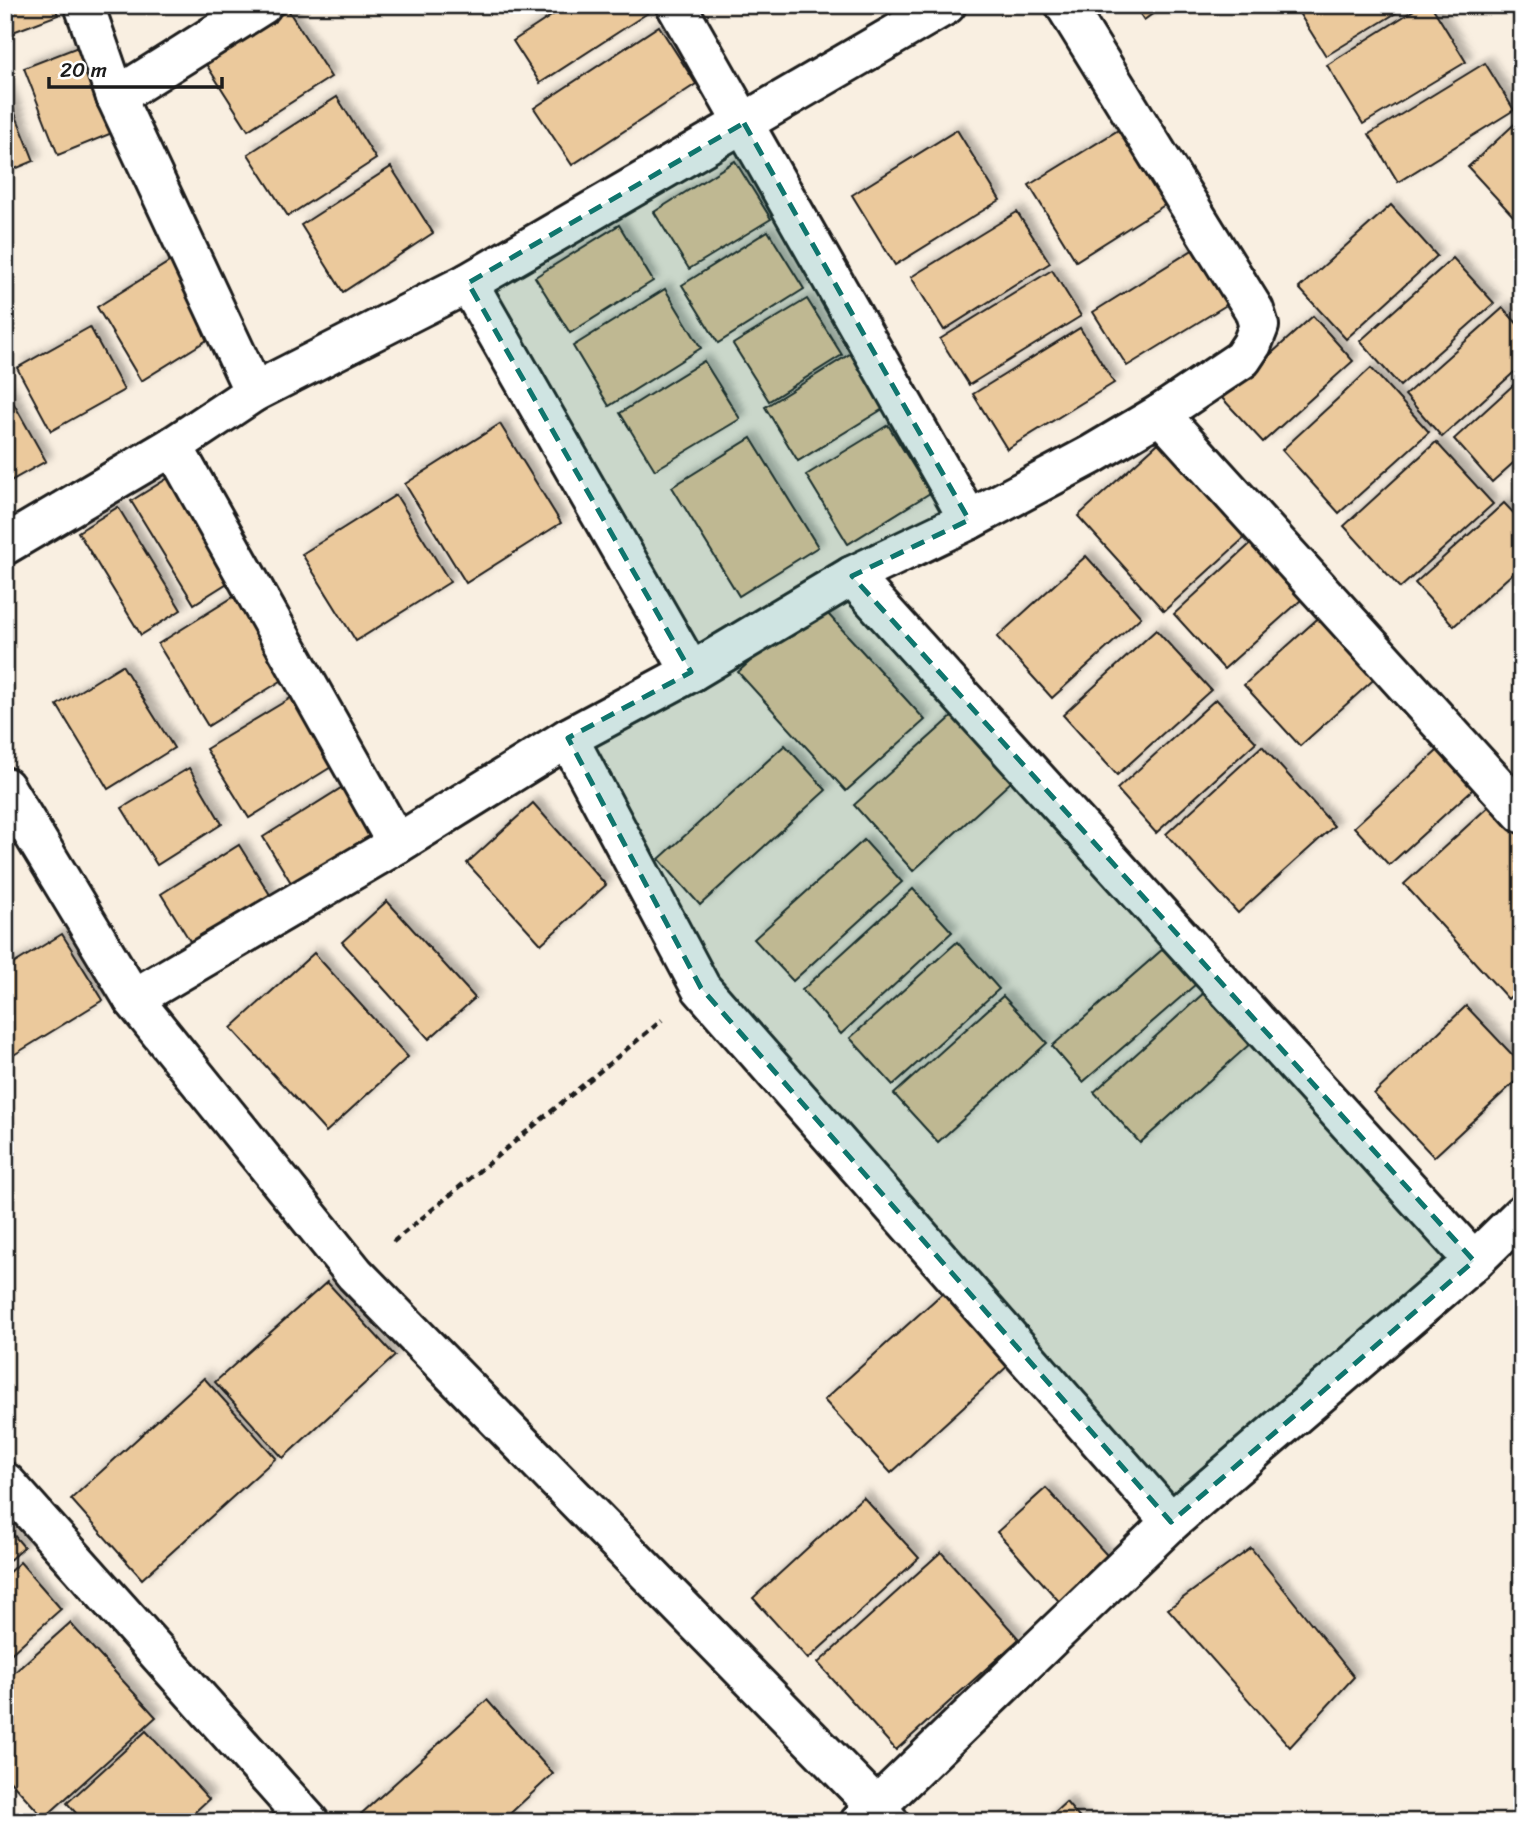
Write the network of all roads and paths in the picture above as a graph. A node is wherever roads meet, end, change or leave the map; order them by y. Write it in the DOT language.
graph roads {
  1 [pos="84,5"];
  2 [pos="262,5"];
  3 [pos="676,5"];
  4 [pos="946,5"];
  5 [pos="1065,5"];
  6 [pos="116,97"];
  7 [pos="744,122"];
  8 [pos="468,283"];
  9 [pos="254,391"];
  10 [pos="1160,414"];
  11 [pos="173,446"];
  12 [pos="969,520"];
  13 [pos="5,545"];
  14 [pos="852,576"];
  15 [pos="691,671"];
  16 [pos="568,738"];
  17 [pos="5,787"];
  18 [pos="1518,800"];
  19 [pos="397,844"];
  20 [pos="701,988"];
  21 [pos="133,999"];
  22 [pos="1522,1214"];
  23 [pos="1474,1261"];
  24 [pos="355,1273"];
  25 [pos="5,1482"];
  26 [pos="1171,1522"];
  27 [pos="875,1816"];
  28 [pos="309,1822"];
  1 -- 6 [label="street"];
  2 -- 6 [label="street"];
  3 -- 7 [label="street"];
  4 -- 7 [label="street"];
  5 -- 10 [label="street"];
  6 -- 9 [label="street"];
  7 -- 8 [label="street"];
  7 -- 12 [label="street"];
  8 -- 9 [label="street"];
  8 -- 15 [label="street"];
  9 -- 11 [label="street"];
  10 -- 12 [label="street"];
  10 -- 18 [label="street"];
  11 -- 13 [label="street"];
  11 -- 19 [label="street"];
  12 -- 14 [label="street"];
  14 -- 15 [label="street"];
  14 -- 23 [label="street"];
  15 -- 16 [label="street"];
  16 -- 19 [label="street"];
  16 -- 20 [label="street"];
  17 -- 21 [label="street"];
  19 -- 21 [label="street"];
  20 -- 24 [label="path"];
  20 -- 26 [label="street"];
  21 -- 24 [label="street"];
  22 -- 23 [label="street"];
  23 -- 26 [label="street"];
  24 -- 27 [label="street"];
  25 -- 28 [label="street"];
  26 -- 27 [label="street"];
}
